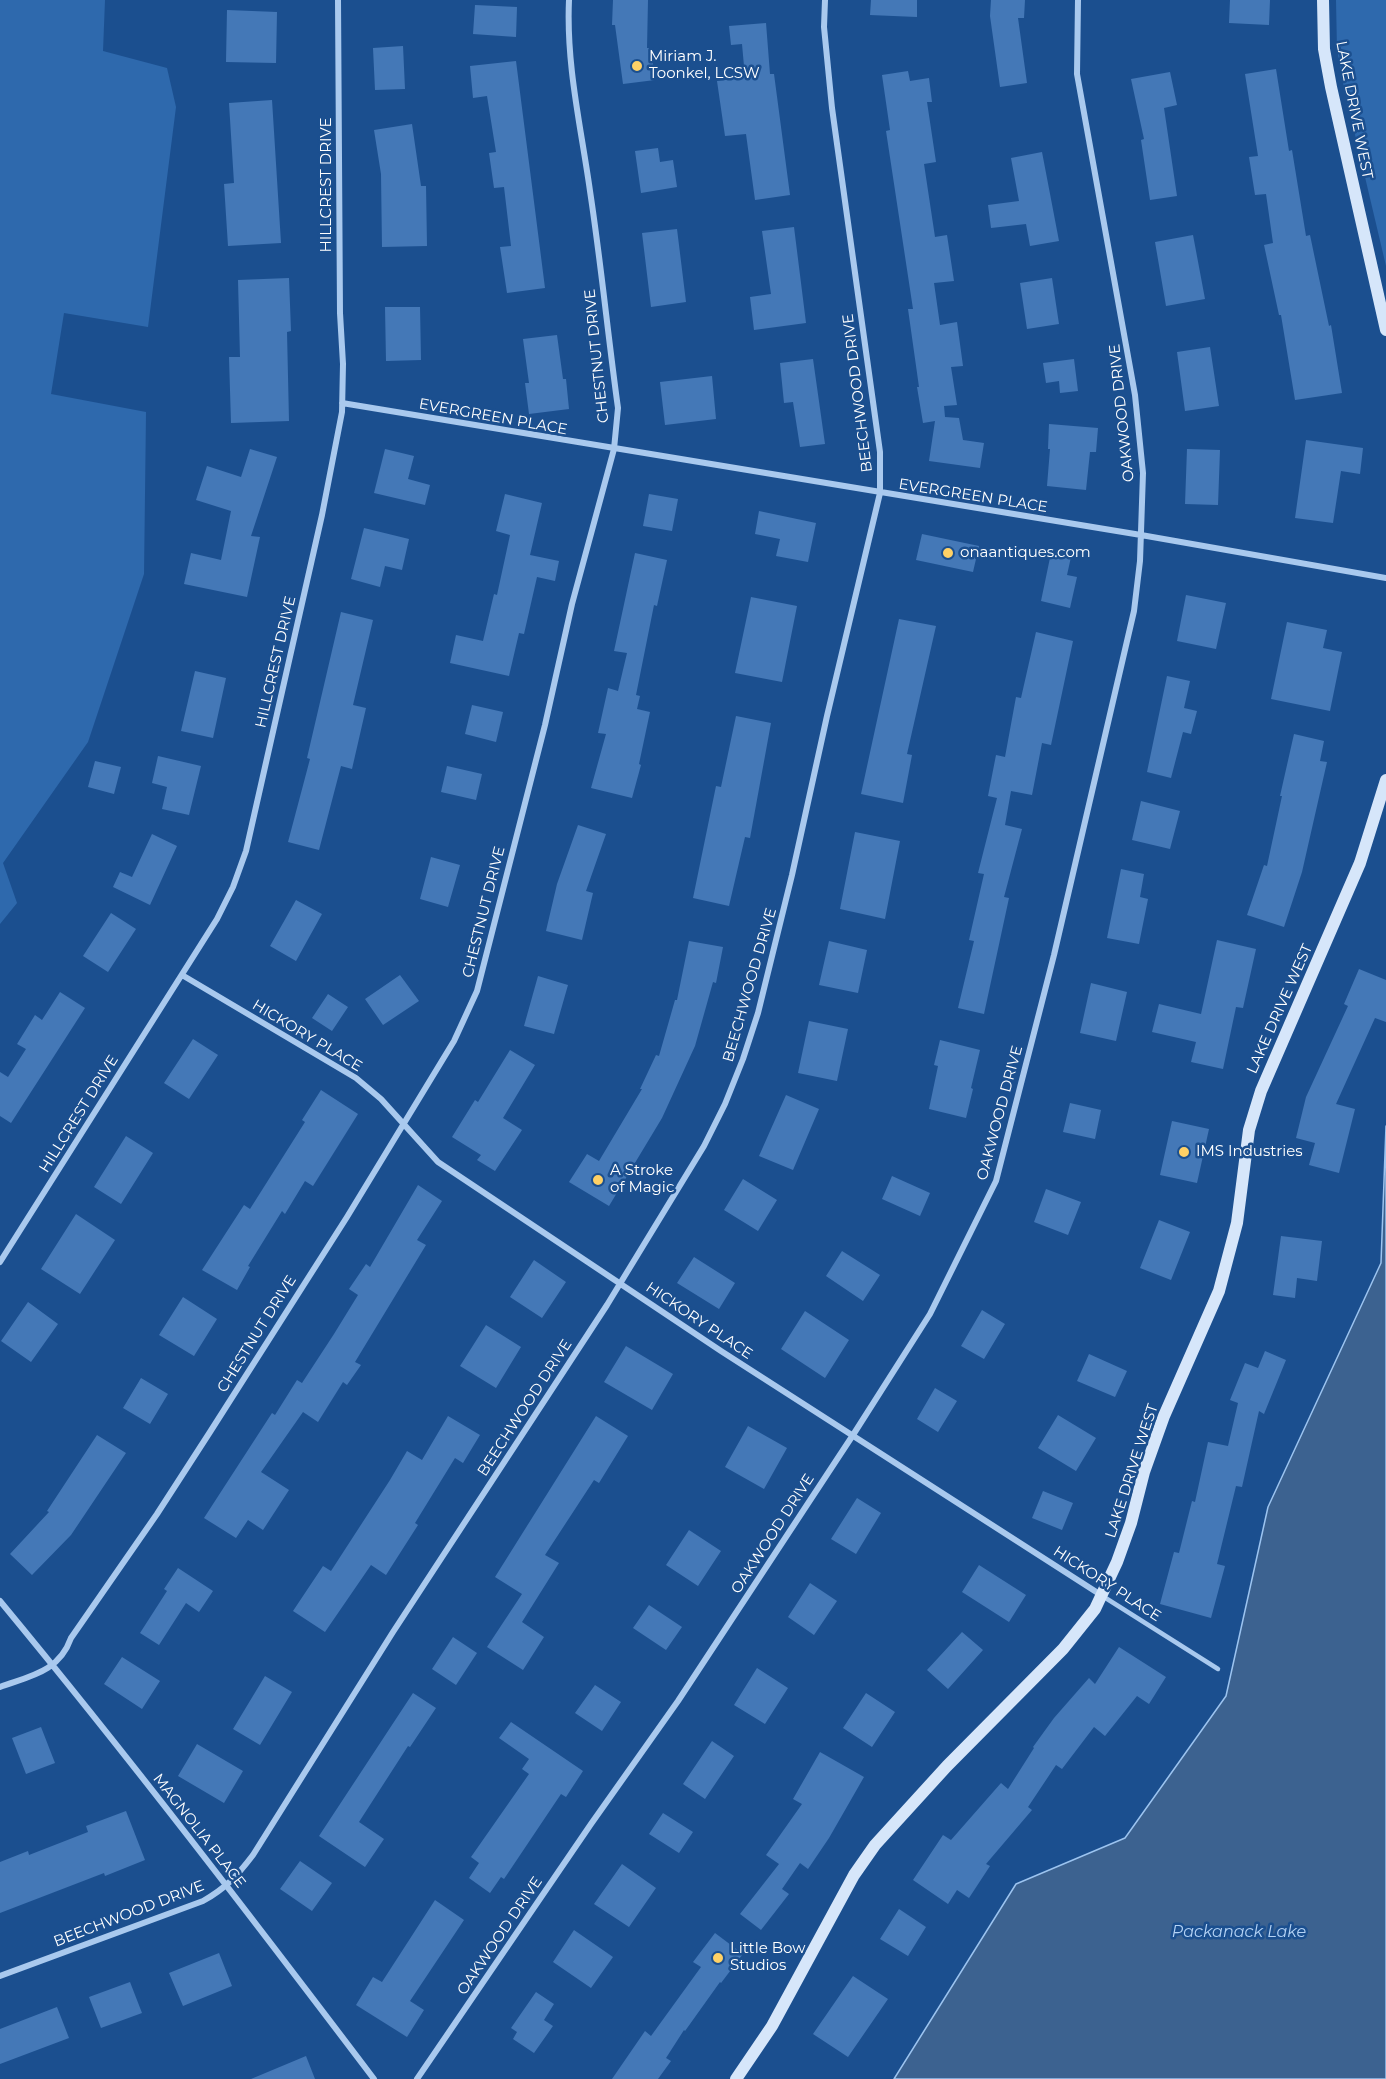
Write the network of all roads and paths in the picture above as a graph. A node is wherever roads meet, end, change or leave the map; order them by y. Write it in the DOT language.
graph roads {
  1 [pos="338,0"];
  2 [pos="569,0"];
  3 [pos="825,0"];
  4 [pos="1078,0"];
  5 [pos="1323,0"];
  6 [pos="1386,330"];
  7 [pos="342,403"];
  8 [pos="615,449"];
  9 [pos="880,493"];
  10 [pos="1141,536"];
  11 [pos="1386,578"];
  12 [pos="1386,780"];
  13 [pos="182,975"];
  14 [pos="404,1124"];
  15 [pos="0,1262"];
  16 [pos="621,1283"];
  17 [pos="853,1435"];
  18 [pos="1101,1595"];
  19 [pos="0,1601"];
  20 [pos="53,1666"];
  21 [pos="1218,1669"];
  22 [pos="0,1687"];
  23 [pos="227,1885"];
  24 [pos="0,1976"];
  25 [pos="374,2079"];
  26 [pos="417,2079"];
  27 [pos="736,2079"];
  1 -- 7 [label="street, HILLCREST DRIVE"];
  2 -- 8 [label="street, CHESTNUT DRIVE"];
  3 -- 9 [label="street, BEECHWOOD DRIVE"];
  4 -- 10 [label="street, OAKWOOD DRIVE"];
  5 -- 6 [label="street, LAKE DRIVE WEST"];
  7 -- 8 [label="street, EVERGREEN PLACE"];
  7 -- 13 [label="street, HILLCREST DRIVE"];
  8 -- 9 [label="street, EVERGREEN PLACE"];
  8 -- 14 [label="street, CHESTNUT DRIVE"];
  9 -- 10 [label="street, EVERGREEN PLACE"];
  9 -- 16 [label="street, BEECHWOOD DRIVE"];
  10 -- 11 [label="street, EVERGREEN PLACE"];
  10 -- 17 [label="street, OAKWOOD DRIVE"];
  12 -- 18 [label="street, LAKE DRIVE WEST"];
  13 -- 14 [label="street, HICKORY PLACE"];
  13 -- 15 [label="street, HILLCREST DRIVE"];
  14 -- 16 [label="street, HICKORY PLACE"];
  14 -- 20 [label="street, CHESTNUT DRIVE"];
  16 -- 17 [label="street, HICKORY PLACE"];
  16 -- 23 [label="street, BEECHWOOD DRIVE"];
  17 -- 18 [label="street, HICKORY PLACE"];
  17 -- 26 [label="street, OAKWOOD DRIVE"];
  18 -- 21 [label="lane, HICKORY PLACE"];
  18 -- 27 [label="street, LAKE DRIVE WEST"];
  19 -- 20 [label="street, MAGNOLIA PLACE"];
  20 -- 22 [label="street"];
  20 -- 23 [label="street, MAGNOLIA PLACE"];
  23 -- 24 [label="street, BEECHWOOD DRIVE"];
  23 -- 25 [label="street, MAGNOLIA PLACE"];
}
